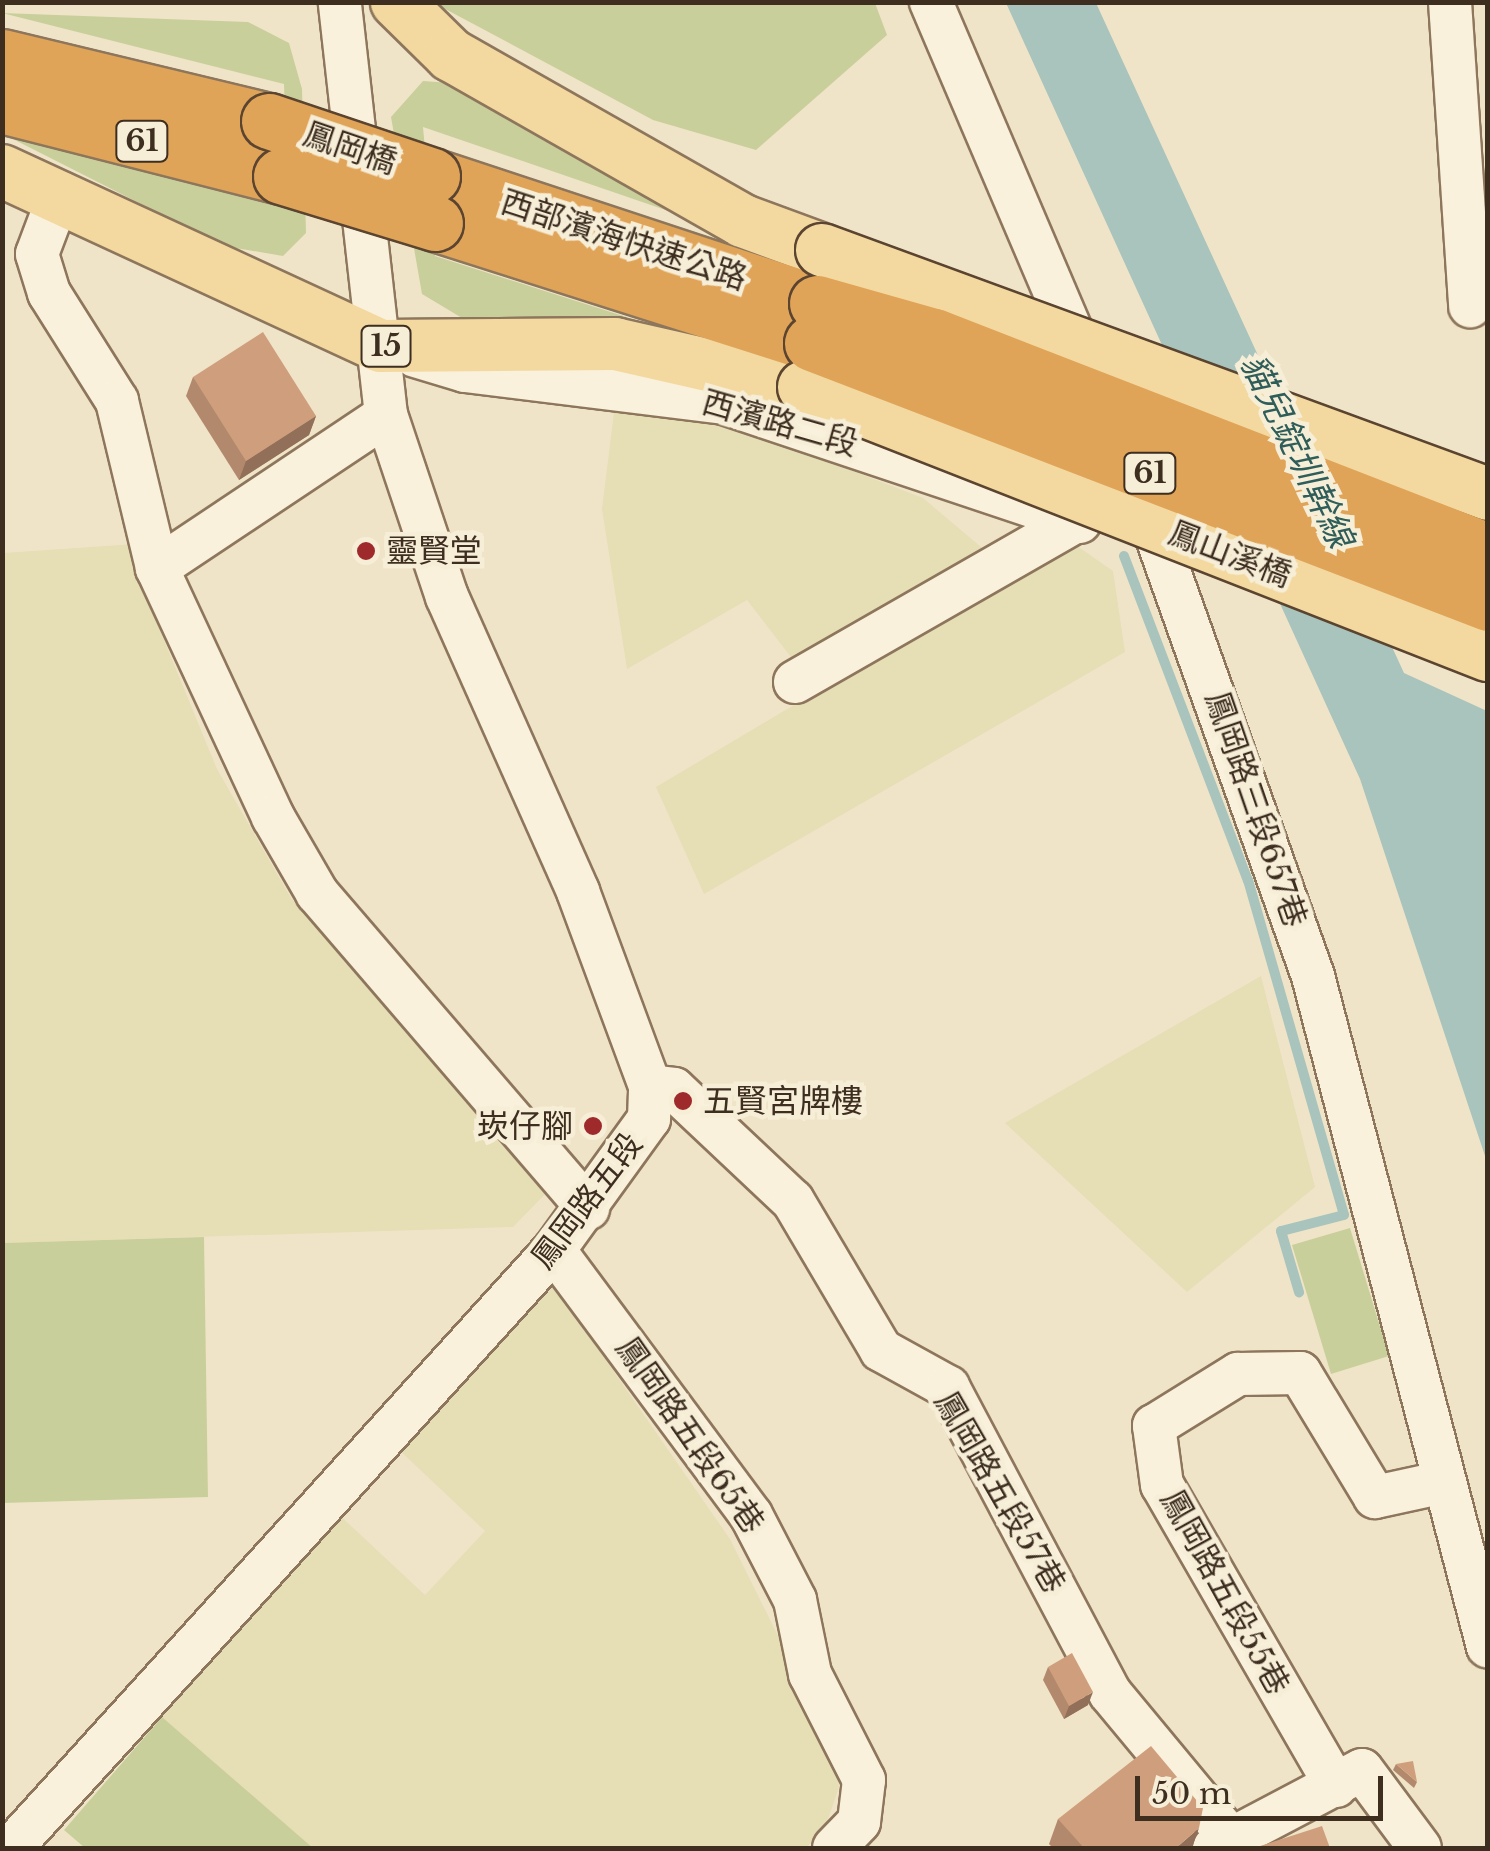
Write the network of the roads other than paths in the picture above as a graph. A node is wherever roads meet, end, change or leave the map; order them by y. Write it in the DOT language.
graph roads {
  1 [pos="340,2"];
  2 [pos="397,2"];
  3 [pos="931,2"];
  4 [pos="1450,2"];
  5 [pos="2,56"];
  6 [pos="2,105"];
  7 [pos="2,171"];
  8 [pos="60,193"];
  9 [pos="433,200"];
  10 [pos="1470,306"];
  11 [pos="811,344"];
  12 [pos="381,346"];
  13 [pos="386,415"];
  14 [pos="1488,494"];
  15 [pos="1076,521"];
  16 [pos="1488,551"];
  17 [pos="1166,555"];
  18 [pos="157,568"];
  19 [pos="1488,603"];
  20 [pos="1488,655"];
  21 [pos="794,682"];
  22 [pos="650,1086"];
  23 [pos="588,1208"];
  24 [pos="554,1250"];
  25 [pos="1444,1482"];
  26 [pos="1488,1647"];
  27 [pos="1336,1786"];
  28 [pos="1221,1841"];
  29 [pos="10,1848"];
  30 [pos="834,1848"];
  31 [pos="1420,1848"];
  1 -- 12 [label="street"];
  2 -- 14 [label="main road, bridge"];
  3 -- 17 [label="street, 鳳岡路三段657巷"];
  4 -- 10 [label="street"];
  5 -- 9 [label="highway, 鳳岡橋 / 61, bridge"];
  6 -- 9 [label="highway, 鳳岡橋 / 61, bridge"];
  7 -- 8 [label="main road, 西濱路二段 / 15"];
  8 -- 12 [label="main road, 西濱路二段 / 15"];
  8 -- 18 [label="street"];
  9 -- 11 [label="highway, 西部濱海快速公路 / 61"];
  11 -- 12 [label="main road, 西濱路二段 / 15"];
  11 -- 16 [label="highway, 61, bridge"];
  11 -- 19 [label="highway, 鳳山溪橋 / 61, bridge"];
  11 -- 20 [label="main road, 鳳山溪橋 / 15, bridge"];
  12 -- 13 [label="street"];
  12 -- 15 [label="street, 西濱路二段"];
  13 -- 18 [label="street"];
  13 -- 22 [label="street"];
  15 -- 17 [label="street, 西濱路二段"];
  15 -- 21 [label="street"];
  17 -- 25 [label="street, 鳳岡路三段657巷"];
  18 -- 23 [label="street"];
  22 -- 23 [label="street, 鳳岡路五段"];
  22 -- 28 [label="street, 鳳岡路五段57巷"];
  23 -- 24 [label="street, 鳳岡路五段"];
  24 -- 29 [label="street, 鳳岡路五段"];
  24 -- 30 [label="street, 鳳岡路五段65巷"];
  25 -- 26 [label="street, 鳳岡路三段657巷"];
  25 -- 27 [label="street, 鳳岡路五段55巷"];
  27 -- 28 [label="street"];
  27 -- 31 [label="street"];
}
